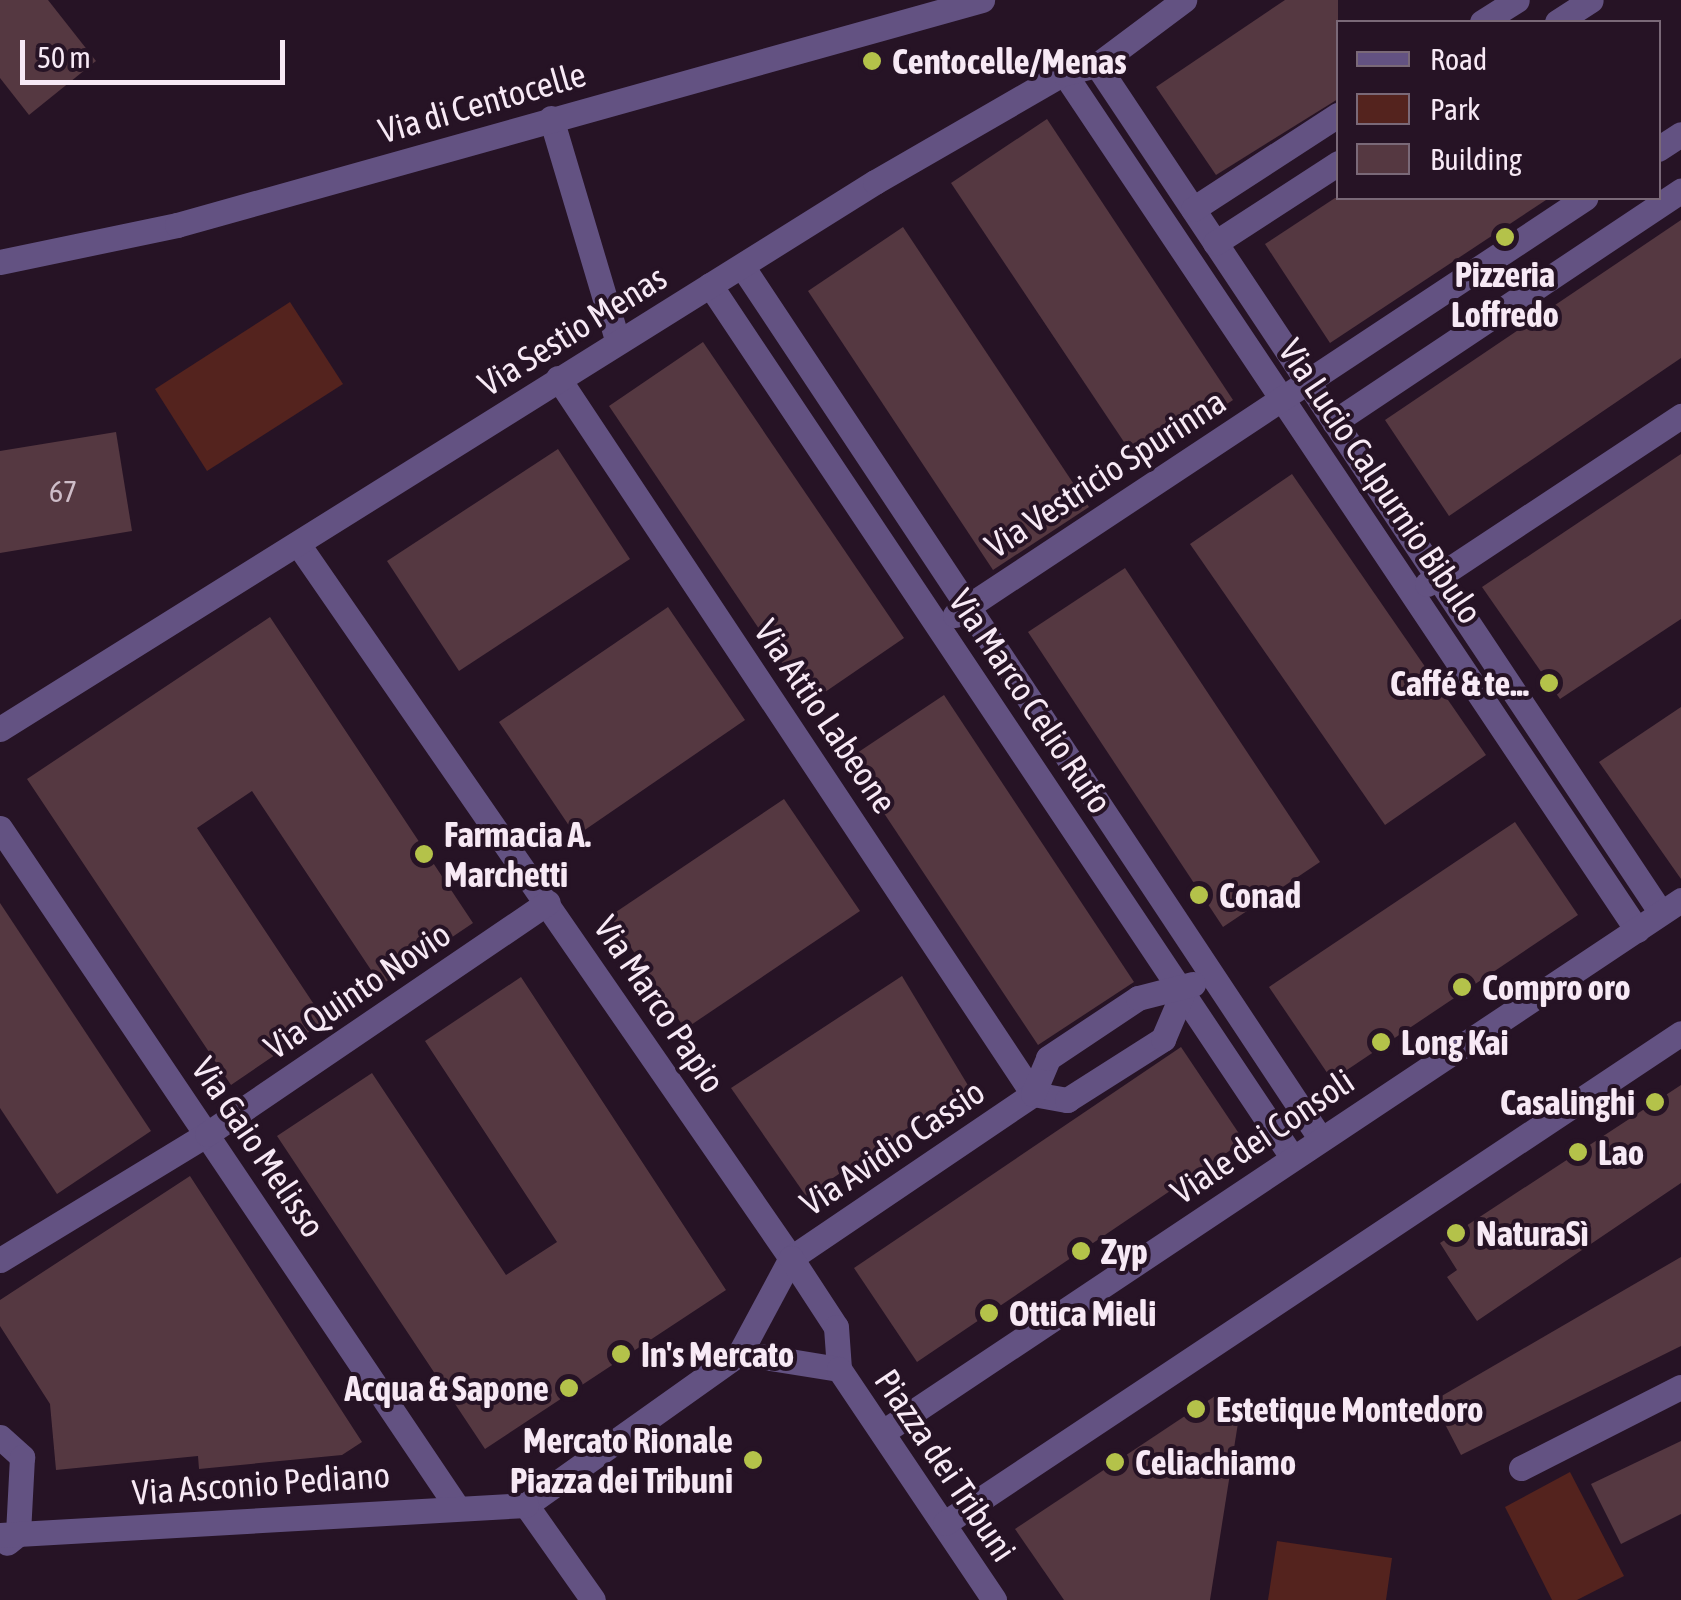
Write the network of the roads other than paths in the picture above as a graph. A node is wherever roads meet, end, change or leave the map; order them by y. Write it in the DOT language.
graph roads {
  1 [pos="982,0"];
  2 [pos="1184,0"];
  3 [pos="1517,0"];
  4 [pos="1591,0"];
  5 [pos="1485,20"];
  6 [pos="1559,20"];
  7 [pos="1097,65"];
  8 [pos="1064,73"];
  9 [pos="1336,116"];
  10 [pos="552,118"];
  11 [pos="1336,165"];
  12 [pos="1681,191"];
  13 [pos="1582,200"];
  14 [pos="1193,209"];
  15 [pos="1215,243"];
  16 [pos="0,262"];
  17 [pos="742,266"];
  18 [pos="710,286"];
  19 [pos="617,340"];
  20 [pos="558,378"];
  21 [pos="1308,382"];
  22 [pos="1282,398"];
  23 [pos="1681,416"];
  24 [pos="1334,422"];
  25 [pos="298,544"];
  26 [pos="1438,577"];
  27 [pos="1415,592"];
  28 [pos="968,606"];
  29 [pos="939,626"];
  30 [pos="0,729"];
  31 [pos="1552,748"];
  32 [pos="1528,764"];
  33 [pos="0,828"];
  34 [pos="548,902"];
  35 [pos="1671,906"];
  36 [pos="1636,930"];
  37 [pos="1208,973"];
  38 [pos="1183,992"];
  39 [pos="1681,1032"];
  40 [pos="1033,1094"];
  41 [pos="207,1134"];
  42 [pos="1320,1138"];
  43 [pos="1292,1157"];
  44 [pos="791,1258"];
  45 [pos="0,1260"];
  46 [pos="740,1353"];
  47 [pos="839,1369"];
  48 [pos="1681,1387"];
  49 [pos="883,1432"];
  50 [pos="0,1437"];
  51 [pos="1520,1468"];
  52 [pos="526,1505"];
  53 [pos="457,1507"];
  54 [pos="946,1524"];
  55 [pos="6,1540"];
  56 [pos="593,1600"];
  57 [pos="994,1600"];
  1 -- 10 [label="street, Via di Centocelle"];
  2 -- 7 [label="street, Via Sestio Menas"];
  3 -- 5 [label="street"];
  4 -- 6 [label="street"];
  7 -- 8 [label="street, Via Sestio Menas"];
  7 -- 14 [label="street, Via Lucio Calpurnio Bibulo"];
  8 -- 17 [label="street, Via Sestio Menas"];
  8 -- 22 [label="street, Via Lucio Calpurnio Bibulo"];
  9 -- 14 [label="street"];
  10 -- 16 [label="street, Via di Centocelle"];
  10 -- 19 [label="street"];
  11 -- 15 [label="street"];
  12 -- 24 [label="street"];
  13 -- 21 [label="street"];
  14 -- 15 [label="street, Via Lucio Calpurnio Bibulo"];
  15 -- 21 [label="street, Via Lucio Calpurnio Bibulo"];
  17 -- 18 [label="street, Via Sestio Menas"];
  17 -- 28 [label="street, Via Marco Celio Rufo"];
  18 -- 19 [label="street, Via Sestio Menas"];
  18 -- 29 [label="street, Via Marco Celio Rufo"];
  19 -- 20 [label="street, Via Sestio Menas"];
  20 -- 25 [label="street, Via Sestio Menas"];
  20 -- 40 [label="street, Via Attio Labeone"];
  21 -- 22 [label="street"];
  21 -- 24 [label="street, Via Lucio Calpurnio Bibulo"];
  22 -- 27 [label="street, Via Lucio Calpurnio Bibulo"];
  22 -- 28 [label="street, Via Vestricio Spurinna"];
  23 -- 26 [label="street"];
  24 -- 26 [label="street, Via Lucio Calpurnio Bibulo"];
  25 -- 30 [label="street, Via Sestio Menas"];
  25 -- 34 [label="street, Via Marco Papio"];
  26 -- 27 [label="street"];
  26 -- 31 [label="street, Via Lucio Calpurnio Bibulo"];
  27 -- 32 [label="street, Via Lucio Calpurnio Bibulo"];
  28 -- 29 [label="street"];
  28 -- 37 [label="street, Via Marco Celio Rufo"];
  29 -- 38 [label="street, Via Marco Celio Rufo"];
  31 -- 32 [label="street"];
  31 -- 35 [label="street, Via Lucio Calpurnio Bibulo"];
  32 -- 36 [label="street, Via Lucio Calpurnio Bibulo"];
  33 -- 41 [label="street, Via Gaio Melisso"];
  34 -- 41 [label="street, Via Quinto Novio"];
  34 -- 44 [label="street, Via Marco Papio"];
  35 -- 36 [label="street, Viale dei Consoli"];
  36 -- 42 [label="street, Viale dei Consoli"];
  37 -- 38 [label="street"];
  37 -- 42 [label="street, Via Marco Celio Rufo"];
  38 -- 40 [label="street, Via Avidio Cassio"];
  38 -- 40 [label="street, Via Avidio Cassio"];
  38 -- 43 [label="street, Via Marco Celio Rufo"];
  39 -- 54 [label="street"];
  40 -- 44 [label="street, Via Avidio Cassio"];
  41 -- 45 [label="street, Via Quinto Novio"];
  41 -- 53 [label="street, Via Gaio Melisso"];
  42 -- 43 [label="street, Viale dei Consoli"];
  43 -- 49 [label="street, Viale dei Consoli"];
  44 -- 46 [label="street"];
  44 -- 47 [label="street, Via Marco Papio"];
  46 -- 47 [label="street, Piazza dei Tribuni"];
  46 -- 52 [label="street"];
  47 -- 49 [label="street, Piazza dei Tribuni"];
  48 -- 51 [label="street"];
  49 -- 54 [label="street, Piazza dei Tribuni"];
  50 -- 55 [label="street"];
  52 -- 53 [label="street, Via Asconio Pediano"];
  52 -- 56 [label="street"];
  53 -- 55 [label="street, Via Asconio Pediano"];
  54 -- 57 [label="street, Piazza dei Tribuni"];
}
